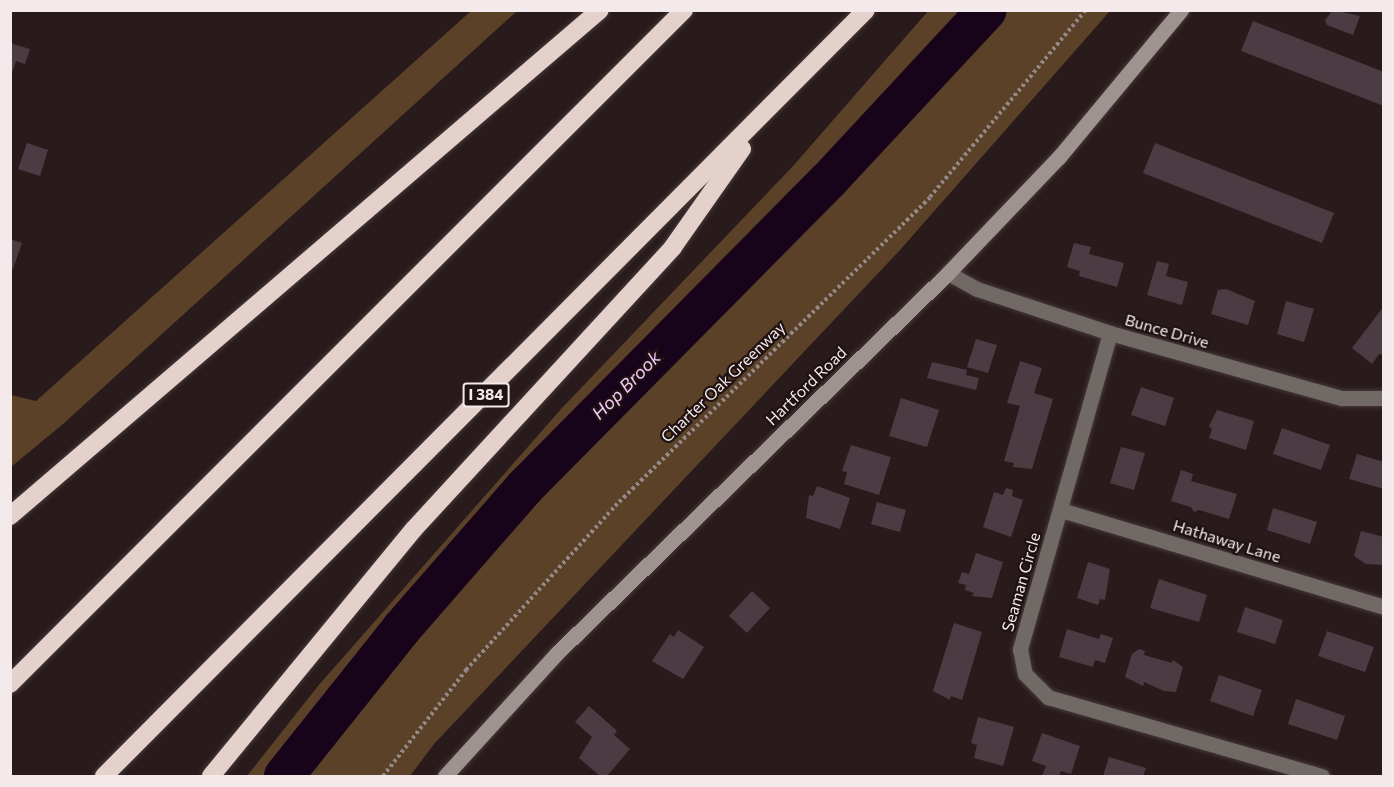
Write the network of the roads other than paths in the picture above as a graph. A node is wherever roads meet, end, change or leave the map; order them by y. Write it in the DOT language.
graph roads {
  1 [pos="600,10"];
  2 [pos="684,10"];
  3 [pos="866,10"];
  4 [pos="1181,10"];
  5 [pos="758,122"];
  6 [pos="948,273"];
  7 [pos="1110,333"];
  8 [pos="1383,398"];
  9 [pos="1061,510"];
  10 [pos="10,516"];
  11 [pos="1383,607"];
  12 [pos="10,684"];
  13 [pos="104,777"];
  14 [pos="211,777"];
  15 [pos="445,777"];
  16 [pos="1322,777"];
  1 -- 10 [label="highway"];
  2 -- 12 [label="highway"];
  3 -- 5 [label="highway, I 384"];
  4 -- 6 [label="main road, Hartford Road"];
  5 -- 13 [label="highway, I 384"];
  5 -- 14 [label="highway"];
  6 -- 7 [label="street, Bunce Drive"];
  6 -- 15 [label="main road, Hartford Road"];
  7 -- 8 [label="street, Bunce Drive"];
  7 -- 9 [label="street, Seaman Circle"];
  9 -- 11 [label="street, Hathaway Lane"];
  9 -- 16 [label="street, Seaman Circle"];
}
